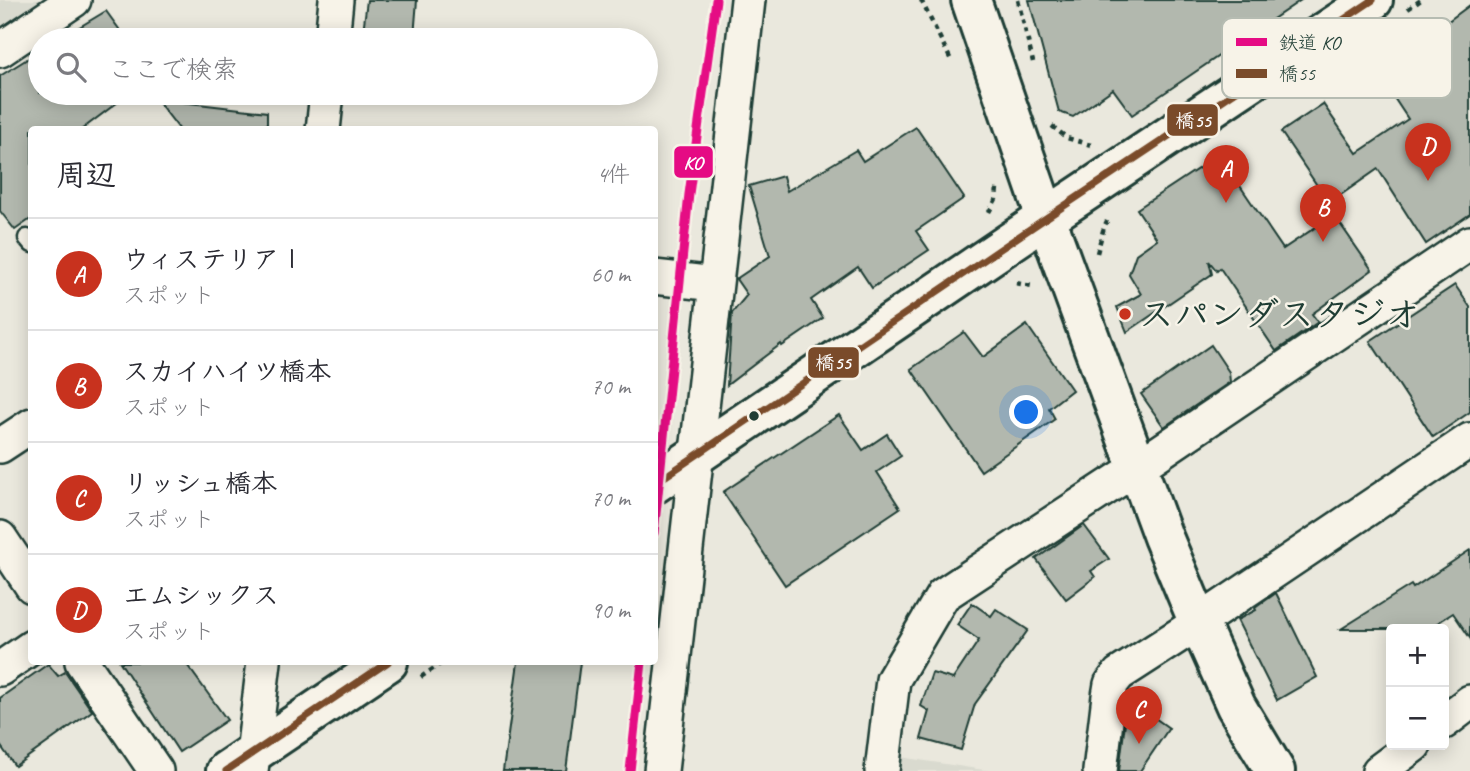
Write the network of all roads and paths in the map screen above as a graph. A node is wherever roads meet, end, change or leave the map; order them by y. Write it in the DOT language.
graph roads {
  1 [pos="74,0"];
  2 [pos="336,0"];
  3 [pos="748,0"];
  4 [pos="921,0"];
  5 [pos="1018,0"];
  6 [pos="1373,0"];
  7 [pos="972,4"];
  8 [pos="1346,18"];
  9 [pos="33,28"];
  10 [pos="333,28"];
  11 [pos="28,31"];
  12 [pos="0,50"];
  13 [pos="954,65"];
  14 [pos="1034,68"];
  15 [pos="1226,98"];
  16 [pos="326,105"];
  17 [pos="1047,122"];
  18 [pos="323,126"];
  19 [pos="1100,146"];
  20 [pos="997,181"];
  21 [pos="983,218"];
  22 [pos="1046,218"];
  23 [pos="1470,243"];
  24 [pos="658,277"];
  25 [pos="715,284"];
  26 [pos="28,428"];
  27 [pos="1470,440"];
  28 [pos="0,446"];
  29 [pos="696,456"];
  30 [pos="1138,467"];
  31 [pos="658,481"];
  32 [pos="0,538"];
  33 [pos="28,580"];
  34 [pos="1198,621"];
  35 [pos="28,651"];
  36 [pos="84,665"];
  37 [pos="263,665"];
  38 [pos="384,665"];
  39 [pos="0,669"];
  40 [pos="1470,702"];
  41 [pos="1449,718"];
  42 [pos="1406,750"];
  43 [pos="244,765"];
  44 [pos="156,771"];
  45 [pos="661,771"];
  46 [pos="882,771"];
  47 [pos="1100,771"];
  48 [pos="1275,771"];
  49 [pos="1379,771"];
  1 -- 9 [label="street"];
  2 -- 10 [label="street"];
  3 -- 25 [label="street"];
  4 -- 13 [label="path"];
  5 -- 14 [label="path"];
  6 -- 8 [label="street"];
  7 -- 22 [label="street"];
  11 -- 12 [label="street"];
  15 -- 22 [label="street"];
  16 -- 18 [label="street"];
  17 -- 19 [label="path"];
  20 -- 21 [label="path"];
  22 -- 29 [label="street"];
  22 -- 30 [label="street"];
  23 -- 30 [label="street"];
  24 -- 25 [label="street"];
  25 -- 29 [label="street"];
  26 -- 28 [label="street"];
  27 -- 34 [label="street"];
  29 -- 31 [label="street"];
  29 -- 45 [label="street"];
  30 -- 34 [label="street"];
  30 -- 46 [label="street"];
  32 -- 33 [label="street"];
  34 -- 47 [label="street"];
  34 -- 48 [label="street"];
  35 -- 39 [label="street"];
  36 -- 44 [label="street"];
  37 -- 43 [label="street"];
  38 -- 43 [label="street"];
  40 -- 41 [label="street"];
  42 -- 49 [label="street"];
}
